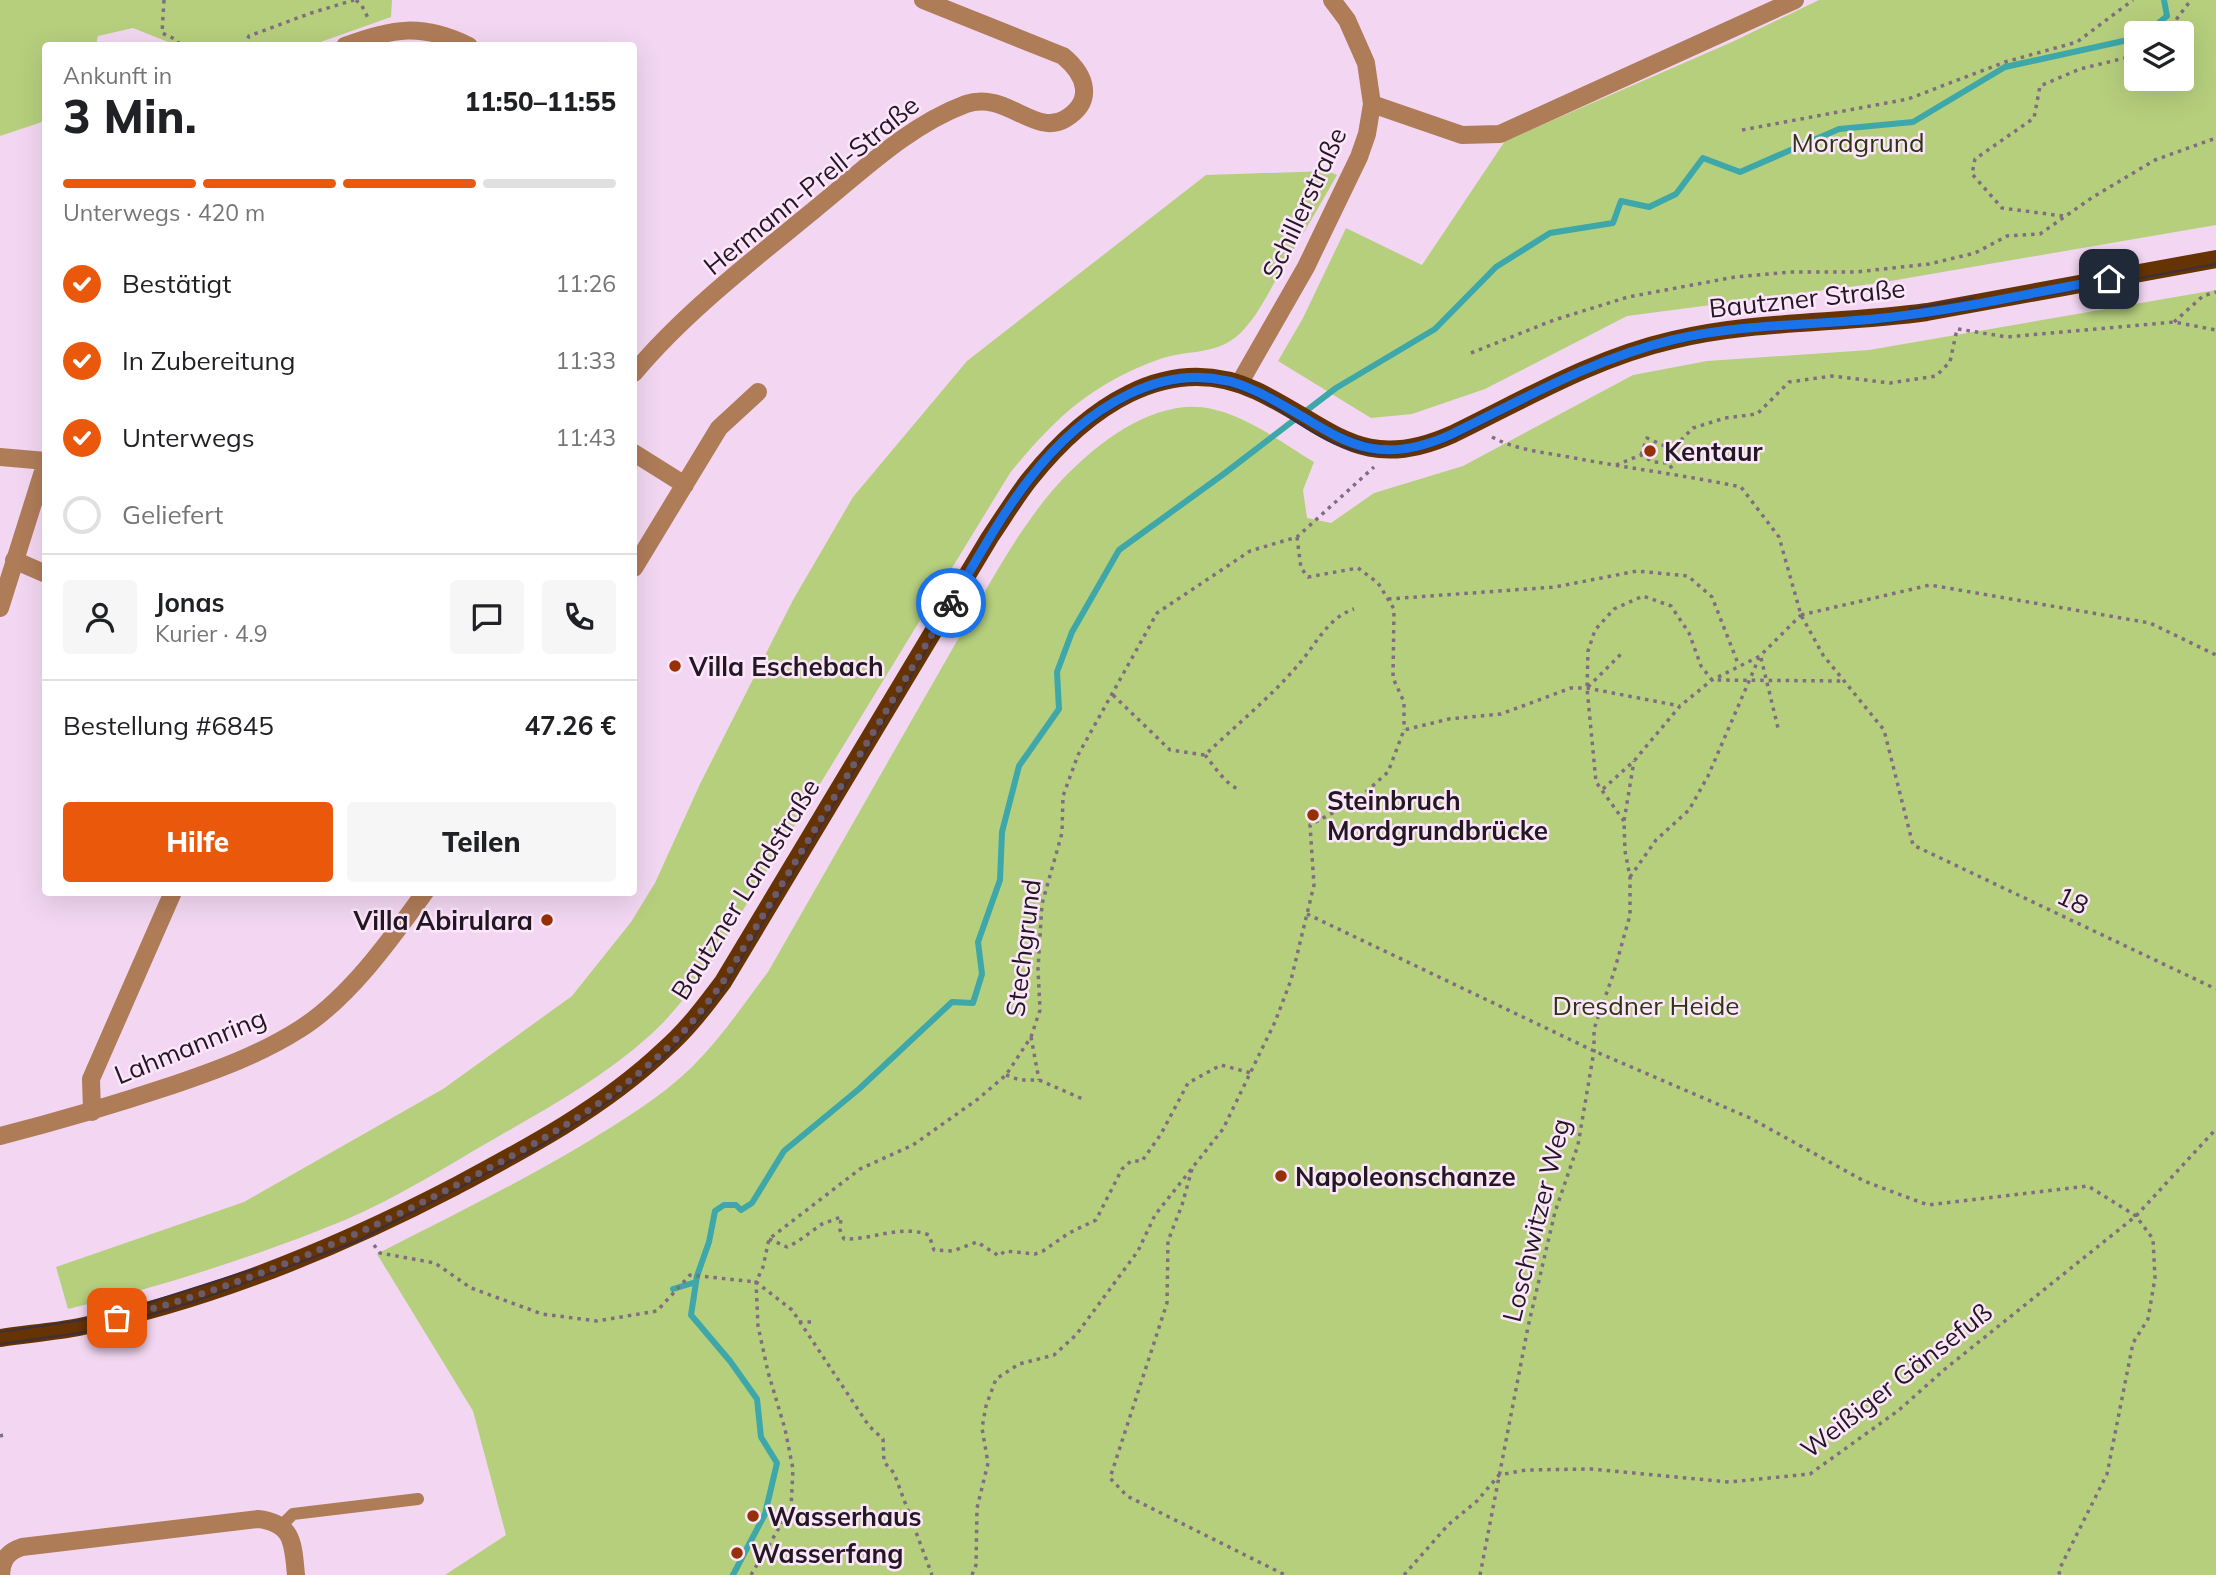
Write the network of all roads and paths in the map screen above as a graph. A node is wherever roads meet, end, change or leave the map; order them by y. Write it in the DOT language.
graph roads {
  1 [pos="164,0"];
  2 [pos="355,0"];
  3 [pos="923,0"];
  4 [pos="1332,0"];
  5 [pos="1795,0"];
  6 [pos="2133,0"];
  7 [pos="2192,0"];
  8 [pos="2175,21"];
  9 [pos="370,22"];
  10 [pos="178,42"];
  11 [pos="246,42"];
  12 [pos="355,42"];
  13 [pos="460,42"];
  14 [pos="2124,58"];
  15 [pos="1372,104"];
  16 [pos="1742,130"];
  17 [pos="2216,138"];
  18 [pos="2065,216"];
  19 [pos="2216,259"];
  20 [pos="2216,292"];
  21 [pos="2174,322"];
  22 [pos="2216,330"];
  23 [pos="1471,353"];
  24 [pos="637,369"];
  25 [pos="1239,384"];
  26 [pos="758,392"];
  27 [pos="1473,424"];
  28 [pos="1391,450"];
  29 [pos="637,455"];
  30 [pos="1641,455"];
  31 [pos="0,457"];
  32 [pos="42,461"];
  33 [pos="1669,463"];
  34 [pos="1614,466"];
  35 [pos="42,473"];
  36 [pos="1674,473"];
  37 [pos="685,485"];
  38 [pos="1297,537"];
  39 [pos="14,560"];
  40 [pos="637,563"];
  41 [pos="42,572"];
  42 [pos="1388,599"];
  43 [pos="0,608"];
  44 [pos="1354,609"];
  45 [pos="1801,615"];
  46 [pos="1624,651"];
  47 [pos="2216,655"];
  48 [pos="1760,656"];
  49 [pos="1739,666"];
  50 [pos="1749,679"];
  51 [pos="1766,679"];
  52 [pos="1712,680"];
  53 [pos="1844,681"];
  54 [pos="1587,688"];
  55 [pos="1113,695"];
  56 [pos="1680,706"];
  57 [pos="1404,730"];
  58 [pos="1779,732"];
  59 [pos="1205,755"];
  60 [pos="1634,761"];
  61 [pos="1603,789"];
  62 [pos="1240,790"];
  63 [pos="1625,821"];
  64 [pos="1630,877"];
  65 [pos="171,896"];
  66 [pos="422,896"];
  67 [pos="1307,914"];
  68 [pos="2216,989"];
  69 [pos="1031,1037"];
  70 [pos="1594,1051"];
  71 [pos="1251,1073"];
  72 [pos="1006,1075"];
  73 [pos="1039,1080"];
  74 [pos="1085,1100"];
  75 [pos="92,1112"];
  76 [pos="2216,1129"];
  77 [pos="0,1136"];
  78 [pos="1193,1167"];
  79 [pos="2136,1216"];
  80 [pos="365,1231"];
  81 [pos="769,1239"];
  82 [pos="756,1282"];
  83 [pos="799,1322"];
  84 [pos="814,1322"];
  85 [pos="0,1338"];
  86 [pos="1499,1475"];
  87 [pos="418,1499"];
  88 [pos="281,1526"];
  89 [pos="1,1575"];
  90 [pos="296,1575"];
  91 [pos="751,1575"];
  92 [pos="932,1575"];
  93 [pos="972,1575"];
  94 [pos="1285,1575"];
  95 [pos="1404,1575"];
  96 [pos="1480,1575"];
  97 [pos="2059,1575"];
  1 -- 10 [label="path"];
  2 -- 9 [label="path"];
  2 -- 11 [label="path"];
  3 -- 24 [label="street, Hermann-Prell-Straße"];
  4 -- 15 [label="street, Schillerstraße"];
  5 -- 15 [label="street"];
  6 -- 16 [label="path"];
  7 -- 8 [label="path"];
  12 -- 13 [label="street"];
  14 -- 18 [label="path"];
  15 -- 25 [label="street, Schillerstraße"];
  17 -- 18 [label="path"];
  18 -- 23 [label="path"];
  19 -- 27 [label="main road, Bautzner Straße"];
  20 -- 21 [label="path"];
  21 -- 22 [label="path"];
  21 -- 33 [label="path"];
  25 -- 28 [label="main road, Bautzner Straße"];
  25 -- 80 [label="main road, Bautzner Landstraße"];
  26 -- 37 [label="street"];
  27 -- 28 [label="main road, Bautzner Straße"];
  27 -- 34 [label="path"];
  28 -- 38 [label="path, Stechgrund"];
  29 -- 37 [label="street"];
  30 -- 33 [label="path"];
  30 -- 33 [label="path"];
  30 -- 34 [label="path"];
  31 -- 32 [label="street"];
  33 -- 36 [label="path"];
  34 -- 36 [label="path"];
  35 -- 39 [label="street"];
  36 -- 45 [label="path"];
  37 -- 40 [label="street"];
  38 -- 42 [label="path"];
  38 -- 55 [label="path, Stechgrund"];
  39 -- 41 [label="street"];
  39 -- 43 [label="street"];
  42 -- 49 [label="path"];
  42 -- 57 [label="path"];
  44 -- 59 [label="path"];
  45 -- 47 [label="path"];
  45 -- 48 [label="path"];
  45 -- 53 [label="path"];
  46 -- 54 [label="path"];
  48 -- 49 [label="path"];
  48 -- 50 [label="path"];
  48 -- 51 [label="path"];
  49 -- 52 [label="path"];
  50 -- 51 [label="path"];
  50 -- 52 [label="path"];
  50 -- 64 [label="path"];
  51 -- 53 [label="path"];
  51 -- 58 [label="path"];
  52 -- 54 [label="path"];
  52 -- 56 [label="path"];
  53 -- 68 [label="path, 18"];
  54 -- 56 [label="path"];
  54 -- 57 [label="path"];
  54 -- 61 [label="path"];
  55 -- 59 [label="path"];
  55 -- 69 [label="path, Stechgrund"];
  56 -- 60 [label="path"];
  57 -- 67 [label="path"];
  59 -- 62 [label="path"];
  60 -- 61 [label="path"];
  60 -- 63 [label="path, Loschwitzer Weg"];
  61 -- 63 [label="path"];
  63 -- 64 [label="path, Loschwitzer Weg"];
  64 -- 70 [label="path, Loschwitzer Weg"];
  65 -- 75 [label="street"];
  66 -- 75 [label="street, Lahmannring"];
  67 -- 70 [label="path"];
  67 -- 71 [label="path"];
  69 -- 72 [label="path, Stechgrund"];
  69 -- 73 [label="path"];
  70 -- 79 [label="path"];
  70 -- 86 [label="path, Loschwitzer Weg"];
  71 -- 78 [label="path"];
  71 -- 81 [label="path"];
  72 -- 73 [label="path"];
  72 -- 81 [label="path, Stechgrund"];
  73 -- 74 [label="path"];
  75 -- 77 [label="street, Lahmannring"];
  76 -- 79 [label="path, Weißiger Gänsefuß"];
  78 -- 93 [label="path"];
  78 -- 94 [label="path"];
  79 -- 86 [label="path, Weißiger Gänsefuß"];
  79 -- 97 [label="path"];
  80 -- 82 [label="path"];
  80 -- 85 [label="main road, Bautzner Landstraße"];
  81 -- 82 [label="path"];
  82 -- 83 [label="path"];
  82 -- 91 [label="path"];
  83 -- 84 [label="path"];
  83 -- 92 [label="path"];
  86 -- 95 [label="path"];
  86 -- 96 [label="path, Loschwitzer Weg"];
  87 -- 88 [label="lane"];
  88 -- 89 [label="street"];
  88 -- 90 [label="street"];
}
